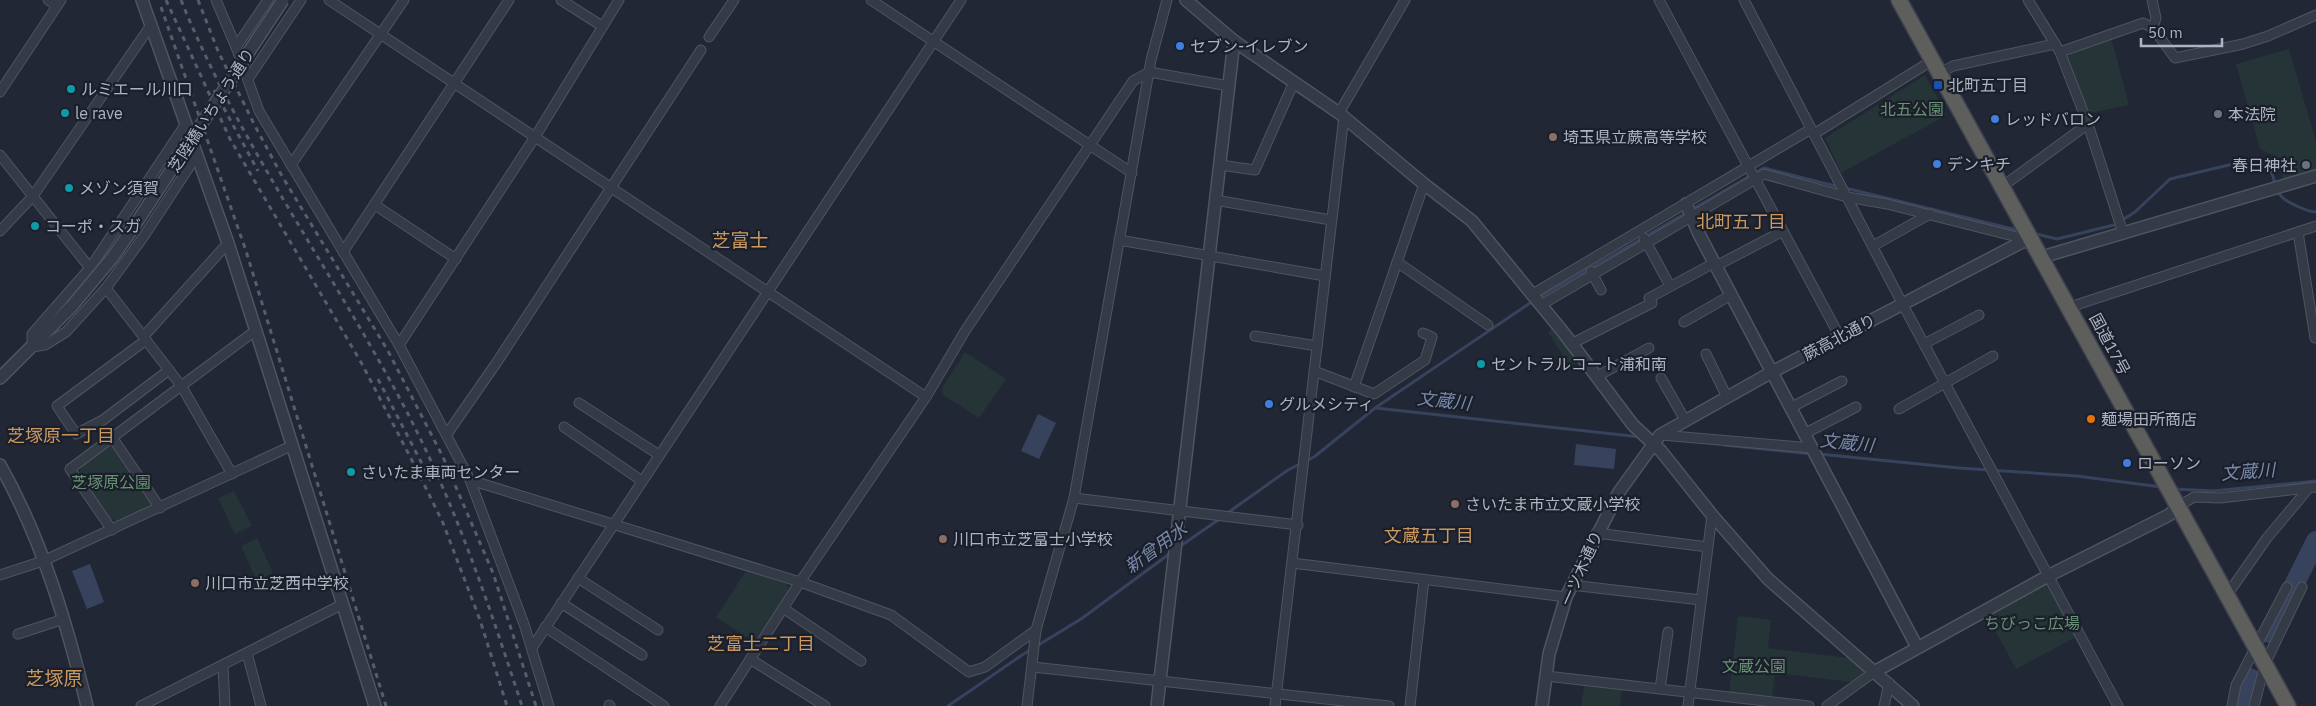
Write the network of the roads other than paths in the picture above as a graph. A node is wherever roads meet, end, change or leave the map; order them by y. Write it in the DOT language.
graph roads {
  1 [pos="48,0"];
  2 [pos="142,0"];
  3 [pos="216,0"];
  4 [pos="268,0"];
  5 [pos="283,0"];
  6 [pos="301,0"];
  7 [pos="329,0"];
  8 [pos="404,0"];
  9 [pos="509,0"];
  10 [pos="562,0"];
  11 [pos="619,0"];
  12 [pos="734,0"];
  13 [pos="871,0"];
  14 [pos="961,0"];
  15 [pos="1167,0"];
  16 [pos="1186,0"];
  17 [pos="1405,0"];
  18 [pos="1659,0"];
  19 [pos="1744,0"];
  20 [pos="1899,0"];
  21 [pos="2028,0"];
  22 [pos="2152,0"];
  23 [pos="59,3"];
  24 [pos="2316,15"];
  25 [pos="151,25"];
  26 [pos="602,26"];
  27 [pos="2153,28"];
  28 [pos="380,34"];
  29 [pos="709,37"];
  30 [pos="1234,40"];
  31 [pos="933,41"];
  32 [pos="236,47"];
  33 [pos="2058,48"];
  34 [pos="701,50"];
  35 [pos="1936,66"];
  36 [pos="1150,72"];
  37 [pos="248,79"];
  38 [pos="1294,82"];
  39 [pos="454,83"];
  40 [pos="1229,86"];
  41 [pos="0,92"];
  42 [pos="1342,114"];
  43 [pos="2088,124"];
  44 [pos="185,125"];
  45 [pos="1812,131"];
  46 [pos="535,137"];
  47 [pos="1089,146"];
  48 [pos="197,155"];
  49 [pos="0,156"];
  50 [pos="1220,164"];
  51 [pos="291,165"];
  52 [pos="1132,173"];
  53 [pos="1752,173"];
  54 [pos="2316,176"];
  55 [pos="1424,184"];
  56 [pos="2003,186"];
  57 [pos="611,188"];
  58 [pos="1846,195"];
  59 [pos="33,196"];
  60 [pos="1215,200"];
  61 [pos="1687,204"];
  62 [pos="375,205"];
  63 [pos="1930,214"];
  64 [pos="1691,216"];
  65 [pos="1331,220"];
  66 [pos="2316,226"];
  67 [pos="2122,230"];
  68 [pos="1783,231"];
  69 [pos="0,232"];
  70 [pos="1641,232"];
  71 [pos="2298,232"];
  72 [pos="2029,235"];
  73 [pos="1119,240"];
  74 [pos="1647,242"];
  75 [pos="228,243"];
  76 [pos="1617,246"];
  77 [pos="1873,246"];
  78 [pos="343,252"];
  79 [pos="1209,256"];
  80 [pos="1624,256"];
  81 [pos="2042,256"];
  82 [pos="456,259"];
  83 [pos="1397,262"];
  84 [pos="1587,264"];
  85 [pos="1715,265"];
  86 [pos="90,268"];
  87 [pos="1593,274"];
  88 [pos="1324,276"];
  89 [pos="1670,286"];
  90 [pos="106,288"];
  91 [pos="1601,290"];
  92 [pos="768,292"];
  93 [pos="1531,295"];
  94 [pos="1731,295"];
  95 [pos="1902,304"];
  96 [pos="1541,305"];
  97 [pos="2070,307"];
  98 [pos="1979,315"];
  99 [pos="1684,322"];
  100 [pos="1488,325"];
  101 [pos="255,331"];
  102 [pos="1423,333"];
  103 [pos="1255,336"];
  104 [pos="1840,337"];
  105 [pos="145,338"];
  106 [pos="2316,338"];
  107 [pos="1571,344"];
  108 [pos="1924,344"];
  109 [pos="399,345"];
  110 [pos="1317,346"];
  111 [pos="32,347"];
  112 [pos="1649,348"];
  113 [pos="1706,354"];
  114 [pos="1993,356"];
  115 [pos="169,370"];
  116 [pos="1314,371"];
  117 [pos="1772,372"];
  118 [pos="1596,377"];
  119 [pos="0,378"];
  120 [pos="1661,378"];
  121 [pos="1842,380"];
  122 [pos="1945,383"];
  123 [pos="182,387"];
  124 [pos="1354,387"];
  125 [pos="926,397"];
  126 [pos="1727,397"];
  127 [pos="579,403"];
  128 [pos="1856,407"];
  129 [pos="1790,408"];
  130 [pos="1899,409"];
  131 [pos="1685,420"];
  132 [pos="564,428"];
  133 [pos="447,434"];
  134 [pos="1804,434"];
  135 [pos="112,437"];
  136 [pos="1656,440"];
  137 [pos="291,446"];
  138 [pos="1811,448"];
  139 [pos="659,455"];
  140 [pos="0,465"];
  141 [pos="232,474"];
  142 [pos="470,480"];
  143 [pos="642,480"];
  144 [pos="2312,488"];
  145 [pos="2172,495"];
  146 [pos="1074,498"];
  147 [pos="160,508"];
  148 [pos="1180,510"];
  149 [pos="1712,515"];
  150 [pos="614,523"];
  151 [pos="1298,525"];
  152 [pos="112,530"];
  153 [pos="1596,533"];
  154 [pos="1708,547"];
  155 [pos="43,561"];
  156 [pos="1292,563"];
  157 [pos="0,575"];
  158 [pos="2048,576"];
  159 [pos="578,578"];
  160 [pos="1424,580"];
  161 [pos="800,582"];
  162 [pos="1571,585"];
  163 [pos="2287,587"];
  164 [pos="2302,587"];
  165 [pos="2228,595"];
  166 [pos="1566,597"];
  167 [pos="1701,600"];
  168 [pos="562,602"];
  169 [pos="343,604"];
  170 [pos="783,608"];
  171 [pos="64,618"];
  172 [pos="545,627"];
  173 [pos="658,630"];
  174 [pos="1668,632"];
  175 [pos="18,634"];
  176 [pos="1036,634"];
  177 [pos="1917,647"];
  178 [pos="532,648"];
  179 [pos="2257,648"];
  180 [pos="247,653"];
  181 [pos="642,655"];
  182 [pos="750,659"];
  183 [pos="861,661"];
  184 [pos="2264,664"];
  185 [pos="223,666"];
  186 [pos="1033,667"];
  187 [pos="1874,672"];
  188 [pos="1546,676"];
  189 [pos="1160,681"];
  190 [pos="1889,683"];
  191 [pos="1660,689"];
  192 [pos="1690,693"];
  193 [pos="1276,694"];
  194 [pos="1745,703"];
  195 [pos="152,704"];
  196 [pos="87,706"];
  197 [pos="141,706"];
  198 [pos="225,706"];
  199 [pos="261,706"];
  200 [pos="375,706"];
  201 [pos="549,706"];
  202 [pos="664,706"];
  203 [pos="720,706"];
  204 [pos="825,706"];
  205 [pos="1027,706"];
  206 [pos="1157,706"];
  207 [pos="1275,706"];
  208 [pos="1389,706"];
  209 [pos="1410,706"];
  210 [pos="1542,706"];
  211 [pos="1688,706"];
  212 [pos="1809,706"];
  213 [pos="1827,706"];
  214 [pos="1884,706"];
  215 [pos="1913,706"];
  216 [pos="2118,706"];
  217 [pos="2232,706"];
  218 [pos="2254,706"];
  219 [pos="2288,706"];
  1 -- 23 [label="street"];
  2 -- 25 [label="street"];
  3 -- 32 [label="street"];
  4 -- 32 [label="street"];
  5 -- 111 [label="street, 芝陸橋いちょう通り, bridge"];
  6 -- 37 [label="street"];
  7 -- 28 [label="street"];
  8 -- 28 [label="street"];
  9 -- 39 [label="street"];
  10 -- 26 [label="street"];
  11 -- 26 [label="street"];
  12 -- 29 [label="street"];
  13 -- 31 [label="street"];
  14 -- 31 [label="street"];
  15 -- 36 [label="street"];
  16 -- 30 [label="street"];
  17 -- 42 [label="street"];
  18 -- 53 [label="street"];
  19 -- 45 [label="street"];
  20 -- 35 [label="highway, 国道17号"];
  21 -- 33 [label="street"];
  22 -- 27 [label="street"];
  23 -- 41 [label="street"];
  24 -- 27 [label="street"];
  25 -- 44 [label="street"];
  25 -- 59 [label="street"];
  26 -- 46 [label="street"];
  27 -- 33 [label="street"];
  28 -- 39 [label="street"];
  28 -- 51 [label="street"];
  30 -- 38 [label="street"];
  30 -- 40 [label="street"];
  31 -- 47 [label="street"];
  31 -- 92 [label="street"];
  32 -- 37 [label="street"];
  33 -- 35 [label="street"];
  33 -- 43 [label="street"];
  34 -- 57 [label="street"];
  35 -- 45 [label="street"];
  35 -- 56 [label="highway, 国道17号"];
  36 -- 40 [label="street"];
  36 -- 47 [label="street"];
  36 -- 52 [label="street"];
  37 -- 51 [label="street"];
  38 -- 42 [label="street"];
  38 -- 50 [label="street"];
  39 -- 46 [label="street"];
  39 -- 62 [label="street"];
  40 -- 50 [label="street"];
  42 -- 55 [label="street"];
  42 -- 65 [label="street"];
  43 -- 56 [label="street"];
  43 -- 67 [label="street"];
  44 -- 48 [label="street"];
  44 -- 86 [label="street"];
  45 -- 53 [label="street"];
  45 -- 58 [label="street"];
  46 -- 57 [label="street"];
  46 -- 82 [label="street"];
  47 -- 52 [label="street"];
  47 -- 125 [label="street"];
  48 -- 75 [label="street"];
  48 -- 90 [label="street"];
  49 -- 59 [label="street"];
  50 -- 60 [label="street"];
  51 -- 78 [label="street"];
  52 -- 73 [label="street"];
  53 -- 58 [label="street"];
  53 -- 61 [label="street"];
  53 -- 64 [label="street"];
  53 -- 68 [label="street"];
  54 -- 67 [label="street"];
  55 -- 83 [label="street"];
  55 -- 93 [label="street"];
  56 -- 72 [label="highway, 国道17号"];
  57 -- 92 [label="street"];
  57 -- 133 [label="street"];
  58 -- 63 [label="street"];
  58 -- 77 [label="street"];
  59 -- 69 [label="street"];
  59 -- 86 [label="street"];
  60 -- 65 [label="street"];
  60 -- 79 [label="street"];
  61 -- 64 [label="street"];
  61 -- 70 [label="street"];
  62 -- 78 [label="street"];
  62 -- 82 [label="street"];
  63 -- 72 [label="street"];
  63 -- 77 [label="street"];
  64 -- 74 [label="street"];
  64 -- 85 [label="street"];
  65 -- 88 [label="street"];
  66 -- 71 [label="street"];
  67 -- 81 [label="street"];
  68 -- 85 [label="street"];
  68 -- 104 [label="street"];
  70 -- 74 [label="street"];
  70 -- 76 [label="street"];
  71 -- 97 [label="street"];
  71 -- 106 [label="street"];
  72 -- 81 [label="highway, 国道17号"];
  72 -- 95 [label="street, 蕨高北通り"];
  73 -- 79 [label="street"];
  73 -- 146 [label="street"];
  74 -- 80 [label="street"];
  74 -- 89 [label="street"];
  75 -- 101 [label="street"];
  75 -- 105 [label="street"];
  76 -- 80 [label="street"];
  76 -- 84 [label="street"];
  77 -- 95 [label="street"];
  78 -- 109 [label="street"];
  79 -- 88 [label="street"];
  79 -- 148 [label="street"];
  80 -- 87 [label="street"];
  81 -- 97 [label="highway, 国道17号"];
  82 -- 109 [label="street"];
  83 -- 100 [label="street"];
  83 -- 124 [label="street"];
  84 -- 87 [label="street"];
  84 -- 93 [label="street"];
  85 -- 89 [label="street"];
  85 -- 94 [label="street"];
  86 -- 111 [label="street"];
  87 -- 91 [label="street"];
  87 -- 96 [label="street"];
  88 -- 110 [label="street"];
  89 -- 107 [label="street"];
  90 -- 105 [label="street"];
  90 -- 111 [label="street"];
  92 -- 125 [label="street"];
  92 -- 139 [label="street"];
  93 -- 96 [label="street"];
  94 -- 99 [label="street"];
  94 -- 117 [label="street"];
  95 -- 104 [label="street, 蕨高北通り"];
  95 -- 108 [label="street"];
  96 -- 107 [label="street"];
  97 -- 145 [label="highway, 国道17号"];
  98 -- 108 [label="street"];
  101 -- 123 [label="street"];
  101 -- 137 [label="street"];
  102 -- 124 [label="street"];
  103 -- 110 [label="street"];
  104 -- 117 [label="street, 蕨高北通り"];
  105 -- 115 [label="street"];
  105 -- 115 [label="street"];
  107 -- 118 [label="street"];
  108 -- 122 [label="street"];
  109 -- 133 [label="street"];
  110 -- 116 [label="street"];
  111 -- 119 [label="street, 芝陸橋いちょう通り"];
  112 -- 118 [label="street"];
  113 -- 126 [label="street"];
  114 -- 122 [label="street"];
  115 -- 123 [label="street"];
  116 -- 124 [label="street"];
  116 -- 151 [label="street"];
  117 -- 126 [label="street, 蕨高北通り"];
  117 -- 129 [label="street"];
  118 -- 136 [label="street"];
  120 -- 131 [label="street"];
  121 -- 129 [label="street"];
  122 -- 130 [label="street"];
  122 -- 158 [label="street"];
  123 -- 135 [label="street"];
  123 -- 141 [label="street"];
  125 -- 161 [label="street"];
  126 -- 131 [label="street, 蕨高北通り"];
  127 -- 139 [label="street"];
  128 -- 134 [label="street"];
  129 -- 134 [label="street"];
  131 -- 136 [label="street, 蕨高北通り"];
  132 -- 143 [label="street"];
  133 -- 142 [label="street"];
  134 -- 138 [label="street"];
  135 -- 147 [label="street"];
  135 -- 152 [label="street"];
  136 -- 138 [label="street"];
  136 -- 149 [label="street"];
  136 -- 153 [label="street, 一ツ木通り"];
  137 -- 141 [label="street"];
  137 -- 169 [label="street"];
  138 -- 177 [label="street"];
  139 -- 143 [label="street"];
  140 -- 155 [label="street"];
  141 -- 147 [label="street"];
  142 -- 150 [label="street"];
  142 -- 178 [label="street"];
  143 -- 150 [label="street"];
  144 -- 145 [label="street"];
  144 -- 165 [label="street"];
  145 -- 158 [label="street"];
  145 -- 165 [label="highway, 国道17号"];
  146 -- 148 [label="street"];
  146 -- 176 [label="street"];
  147 -- 152 [label="street"];
  148 -- 151 [label="street"];
  148 -- 189 [label="street"];
  149 -- 154 [label="street"];
  149 -- 187 [label="street"];
  150 -- 159 [label="street"];
  150 -- 161 [label="street"];
  151 -- 156 [label="street"];
  152 -- 155 [label="street"];
  153 -- 154 [label="street"];
  153 -- 162 [label="street, 一ツ木通り"];
  154 -- 167 [label="street"];
  155 -- 157 [label="street"];
  155 -- 171 [label="street"];
  156 -- 160 [label="street"];
  156 -- 193 [label="street"];
  158 -- 177 [label="street"];
  158 -- 216 [label="street"];
  159 -- 168 [label="street"];
  159 -- 173 [label="street"];
  160 -- 166 [label="street"];
  160 -- 209 [label="street"];
  161 -- 170 [label="street"];
  161 -- 176 [label="street"];
  162 -- 166 [label="street, 一ツ木通り"];
  162 -- 167 [label="street"];
  163 -- 179 [label="street"];
  164 -- 184 [label="street"];
  165 -- 179 [label="highway, 国道17号"];
  166 -- 188 [label="street, 一ツ木通り"];
  167 -- 192 [label="street"];
  168 -- 172 [label="street"];
  168 -- 181 [label="street"];
  169 -- 180 [label="street"];
  169 -- 200 [label="street"];
  170 -- 182 [label="street"];
  170 -- 183 [label="street"];
  171 -- 175 [label="street"];
  171 -- 196 [label="street"];
  172 -- 178 [label="street"];
  172 -- 202 [label="street"];
  174 -- 191 [label="street"];
  176 -- 186 [label="street"];
  177 -- 187 [label="street"];
  178 -- 201 [label="street"];
  179 -- 184 [label="highway, 国道17号"];
  179 -- 217 [label="street"];
  180 -- 185 [label="street"];
  180 -- 199 [label="street"];
  182 -- 203 [label="street"];
  182 -- 204 [label="street"];
  184 -- 218 [label="street"];
  184 -- 219 [label="highway, 国道17号"];
  185 -- 195 [label="street"];
  185 -- 198 [label="street"];
  186 -- 189 [label="street"];
  186 -- 205 [label="street"];
  187 -- 190 [label="street"];
  187 -- 213 [label="street"];
  188 -- 191 [label="street"];
  188 -- 210 [label="street, 一ツ木通り"];
  189 -- 193 [label="street"];
  189 -- 206 [label="street"];
  190 -- 214 [label="street"];
  190 -- 215 [label="street"];
  191 -- 192 [label="street"];
  192 -- 194 [label="street"];
  192 -- 211 [label="street"];
  193 -- 207 [label="street"];
  193 -- 208 [label="street"];
  194 -- 212 [label="street"];
  195 -- 197 [label="street"];
}
